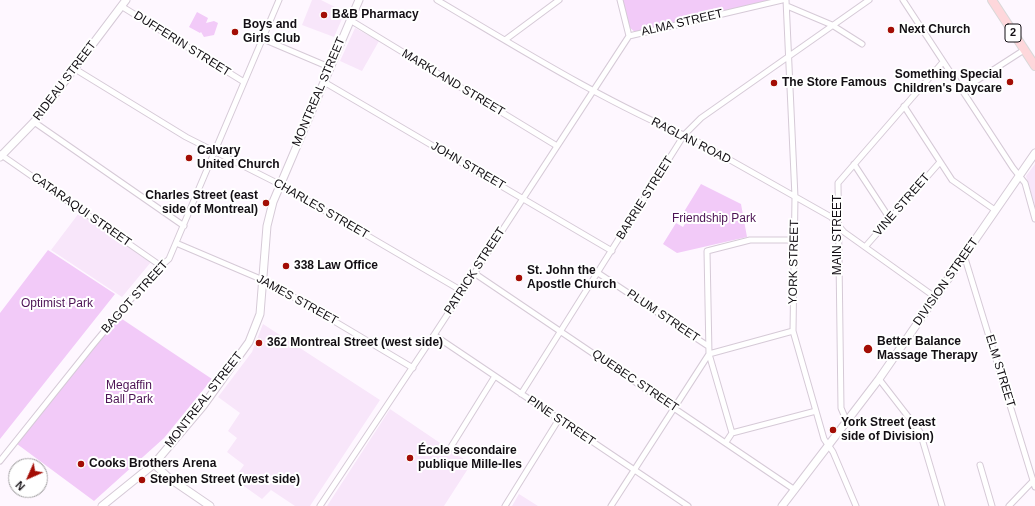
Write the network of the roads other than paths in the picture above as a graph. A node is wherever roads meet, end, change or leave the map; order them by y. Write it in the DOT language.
graph roads {
  1 [pos="126,0"];
  2 [pos="279,0"];
  3 [pos="359,0"];
  4 [pos="437,0"];
  5 [pos="559,0"];
  6 [pos="620,0"];
  7 [pos="782,0"];
  8 [pos="786,0"];
  9 [pos="869,0"];
  10 [pos="903,0"];
  11 [pos="992,0"];
  12 [pos="121,6"];
  13 [pos="787,6"];
  14 [pos="350,20"];
  15 [pos="832,26"];
  16 [pos="629,36"];
  17 [pos="263,39"];
  18 [pos="505,40"];
  19 [pos="862,44"];
  20 [pos="1024,50"];
  21 [pos="789,55"];
  22 [pos="943,62"];
  23 [pos="1035,66"];
  24 [pos="329,67"];
  25 [pos="75,69"];
  26 [pos="244,82"];
  27 [pos="324,82"];
  28 [pos="593,90"];
  29 [pos="962,90"];
  30 [pos="904,106"];
  31 [pos="34,122"];
  32 [pos="684,135"];
  33 [pos="557,146"];
  34 [pos="214,152"];
  35 [pos="1035,153"];
  36 [pos="1,156"];
  37 [pos="940,162"];
  38 [pos="854,164"];
  39 [pos="1019,176"];
  40 [pos="279,184"];
  41 [pos="795,197"];
  42 [pos="523,198"];
  43 [pos="995,210"];
  44 [pos="890,219"];
  45 [pos="1035,219"];
  46 [pos="838,225"];
  47 [pos="184,226"];
  48 [pos="794,240"];
  49 [pos="176,244"];
  50 [pos="866,247"];
  51 [pos="612,251"];
  52 [pos="964,255"];
  53 [pos="161,266"];
  54 [pos="474,272"];
  55 [pos="598,273"];
  56 [pos="263,280"];
  57 [pos="462,291"];
  58 [pos="935,298"];
  59 [pos="560,331"];
  60 [pos="793,331"];
  61 [pos="434,336"];
  62 [pos="708,346"];
  63 [pos="709,354"];
  64 [pos="413,368"];
  65 [pos="495,376"];
  66 [pos="879,379"];
  67 [pos="521,394"];
  68 [pos="674,407"];
  69 [pos="816,411"];
  70 [pos="559,419"];
  71 [pos="847,422"];
  72 [pos="732,433"];
  73 [pos="726,442"];
  74 [pos="829,445"];
  75 [pos="448,450"];
  76 [pos="0,461"];
  77 [pos="154,464"];
  78 [pos="980,465"];
  79 [pos="634,470"];
  80 [pos="1034,482"];
  81 [pos="795,490"];
  82 [pos="102,506"];
  83 [pos="210,506"];
  84 [pos="320,506"];
  85 [pos="505,506"];
  86 [pos="611,506"];
  87 [pos="688,506"];
  88 [pos="782,506"];
  89 [pos="856,506"];
  90 [pos="942,506"];
  91 [pos="992,506"];
  92 [pos="1009,506"];
  1 -- 12 [label="main road, RIDEAU STREET"];
  2 -- 17 [label="street, BAGOT STREET"];
  3 -- 14 [label="main road, MONTREAL STREET"];
  4 -- 18 [label="street, RAGLAN ROAD"];
  5 -- 18 [label="street"];
  6 -- 16 [label="street"];
  7 -- 16 [label="street, ALMA STREET"];
  8 -- 13 [label="street, YORK STREET"];
  9 -- 15 [label="street, BARRIE STREET"];
  10 -- 22 [label="street"];
  11 -- 20 [label="main road, 2"];
  12 -- 25 [label="main road, RIDEAU STREET"];
  12 -- 26 [label="street, DUFFERIN STREET"];
  13 -- 15 [label="street"];
  13 -- 21 [label="street, YORK STREET"];
  14 -- 24 [label="main road, MONTREAL STREET"];
  14 -- 33 [label="street, MARKLAND STREET"];
  15 -- 19 [label="street"];
  15 -- 21 [label="street, BARRIE STREET"];
  16 -- 28 [label="street, PATRICK STREET"];
  17 -- 24 [label="street"];
  17 -- 26 [label="street, BAGOT STREET"];
  18 -- 28 [label="street, RAGLAN ROAD"];
  20 -- 23 [label="main road, 2"];
  20 -- 29 [label="street"];
  21 -- 32 [label="street, BARRIE STREET"];
  21 -- 41 [label="street, YORK STREET"];
  22 -- 29 [label="street"];
  22 -- 30 [label="street, MAIN STREET"];
  24 -- 27 [label="main road, MONTREAL STREET"];
  25 -- 31 [label="main road, RIDEAU STREET"];
  25 -- 34 [label="street, CHARLES STREET"];
  26 -- 34 [label="street, BAGOT STREET"];
  27 -- 40 [label="main road, MONTREAL STREET"];
  27 -- 42 [label="street, JOHN STREET"];
  28 -- 32 [label="street, RAGLAN ROAD"];
  28 -- 33 [label="street, PATRICK STREET"];
  29 -- 39 [label="street"];
  30 -- 37 [label="street"];
  30 -- 38 [label="street, MAIN STREET"];
  31 -- 36 [label="main road, RIDEAU STREET"];
  31 -- 47 [label="street"];
  32 -- 41 [label="street, RAGLAN ROAD"];
  32 -- 51 [label="street, BARRIE STREET"];
  33 -- 42 [label="street, PATRICK STREET"];
  34 -- 40 [label="street, CHARLES STREET"];
  34 -- 47 [label="street, BAGOT STREET"];
  35 -- 39 [label="main road, DIVISION STREET"];
  36 -- 53 [label="street, CATARAQUI STREET"];
  37 -- 43 [label="street"];
  37 -- 44 [label="street, VINE STREET"];
  38 -- 44 [label="street"];
  38 -- 46 [label="street, MAIN STREET"];
  39 -- 43 [label="main road, DIVISION STREET"];
  39 -- 45 [label="street"];
  40 -- 56 [label="main road, MONTREAL STREET"];
  40 -- 57 [label="street, CHARLES STREET"];
  41 -- 46 [label="street, RAGLAN ROAD"];
  41 -- 48 [label="street, YORK STREET"];
  42 -- 51 [label="street, JOHN STREET"];
  42 -- 54 [label="street, PATRICK STREET"];
  43 -- 52 [label="main road, DIVISION STREET"];
  44 -- 50 [label="street, VINE STREET"];
  46 -- 50 [label="street, RAGLAN ROAD"];
  46 -- 71 [label="street, MAIN STREET"];
  47 -- 49 [label="street, BAGOT STREET"];
  48 -- 60 [label="street, YORK STREET"];
  48 -- 62 [label="street"];
  49 -- 53 [label="street, BAGOT STREET"];
  49 -- 56 [label="street, JAMES STREET"];
  50 -- 58 [label="street, RAGLAN ROAD"];
  51 -- 55 [label="street, BARRIE STREET"];
  52 -- 58 [label="main road, DIVISION STREET"];
  52 -- 80 [label="street, ELM STREET"];
  53 -- 76 [label="street, BAGOT STREET"];
  54 -- 57 [label="street, PATRICK STREET"];
  54 -- 59 [label="street, QUEBEC STREET"];
  55 -- 59 [label="street, BARRIE STREET"];
  55 -- 62 [label="street, PLUM STREET"];
  56 -- 64 [label="street, JAMES STREET"];
  56 -- 77 [label="main road, MONTREAL STREET"];
  57 -- 61 [label="street, PATRICK STREET"];
  58 -- 66 [label="main road, DIVISION STREET"];
  59 -- 67 [label="street, BARRIE STREET"];
  59 -- 68 [label="street, QUEBEC STREET"];
  60 -- 63 [label="street"];
  60 -- 69 [label="street, YORK STREET"];
  61 -- 64 [label="street, PATRICK STREET"];
  61 -- 65 [label="street, PINE STREET"];
  62 -- 63 [label="street"];
  63 -- 68 [label="street"];
  63 -- 72 [label="street"];
  64 -- 84 [label="street, PATRICK STREET"];
  65 -- 67 [label="street, PINE STREET"];
  65 -- 75 [label="street"];
  66 -- 71 [label="main road, DIVISION STREET"];
  66 -- 90 [label="street"];
  67 -- 70 [label="street, PINE STREET"];
  68 -- 73 [label="street, QUEBEC STREET"];
  68 -- 79 [label="street"];
  69 -- 72 [label="street"];
  69 -- 74 [label="street, YORK STREET"];
  70 -- 79 [label="street, PINE STREET"];
  70 -- 85 [label="street"];
  71 -- 74 [label="main road, DIVISION STREET"];
  72 -- 73 [label="street"];
  73 -- 81 [label="street, QUEBEC STREET"];
  74 -- 81 [label="main road, DIVISION STREET"];
  74 -- 89 [label="street, YORK STREET"];
  77 -- 82 [label="main road, MONTREAL STREET"];
  77 -- 83 [label="main road"];
  78 -- 91 [label="street"];
  79 -- 86 [label="street"];
  79 -- 87 [label="street, PINE STREET"];
  80 -- 92 [label="street"];
  81 -- 88 [label="main road, DIVISION STREET"];
}
